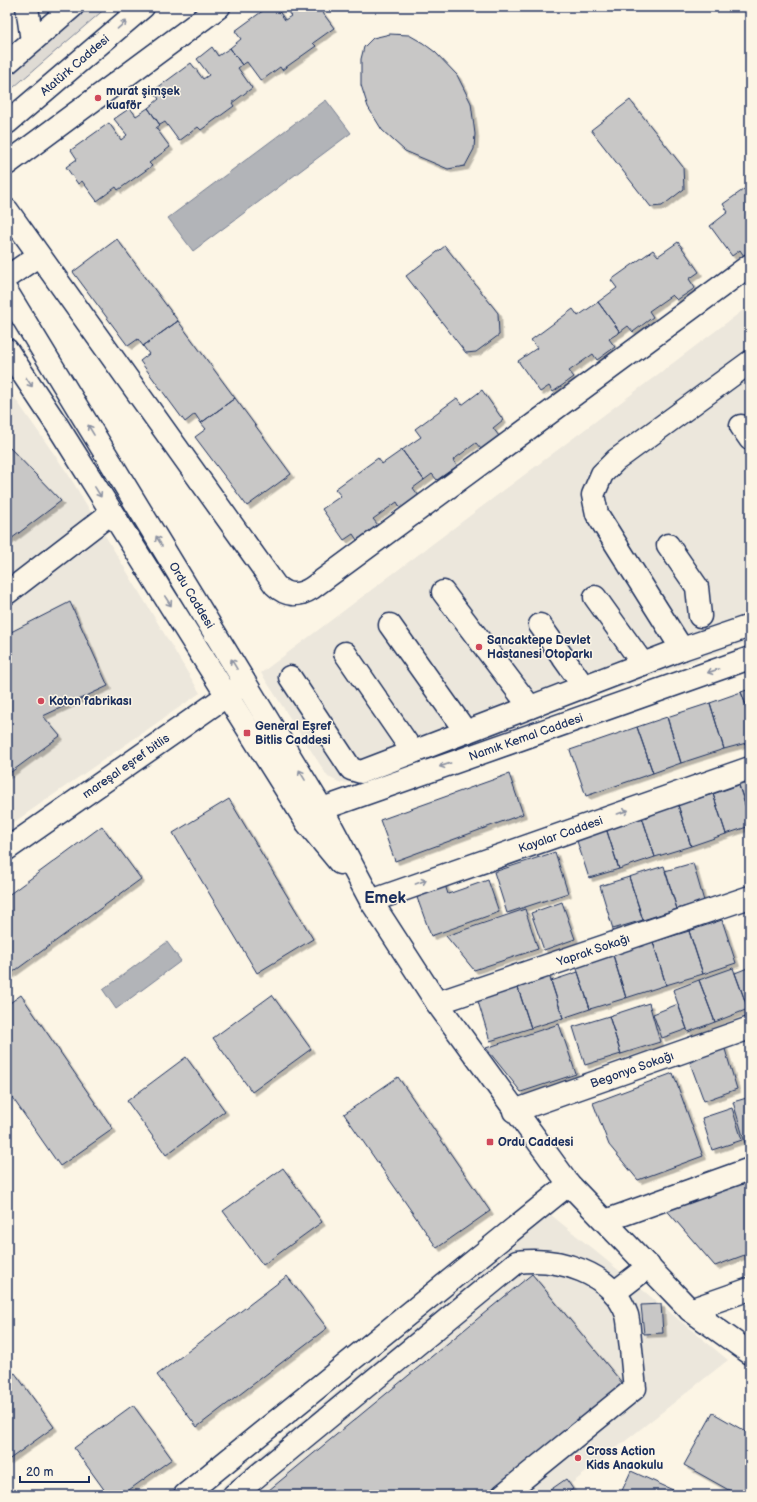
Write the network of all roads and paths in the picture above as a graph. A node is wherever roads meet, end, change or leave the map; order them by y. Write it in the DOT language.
graph roads {
  1 [pos="27,7"];
  2 [pos="72,7"];
  3 [pos="143,7"];
  4 [pos="219,7"];
  5 [pos="32,41"];
  6 [pos="7,63"];
  7 [pos="7,123"];
  8 [pos="7,164"];
  9 [pos="7,210"];
  10 [pos="38,256"];
  11 [pos="750,265"];
  12 [pos="7,277"];
  13 [pos="7,292"];
  14 [pos="7,350"];
  15 [pos="750,362"];
  16 [pos="111,513"];
  17 [pos="668,545"];
  18 [pos="443,592"];
  19 [pos="7,593"];
  20 [pos="595,598"];
  21 [pos="700,616"];
  22 [pos="390,625"];
  23 [pos="540,625"];
  24 [pos="750,626"];
  25 [pos="682,649"];
  26 [pos="345,653"];
  27 [pos="750,658"];
  28 [pos="643,664"];
  29 [pos="290,677"];
  30 [pos="584,687"];
  31 [pos="236,688"];
  32 [pos="530,707"];
  33 [pos="466,732"];
  34 [pos="413,752"];
  35 [pos="750,768"];
  36 [pos="315,816"];
  37 [pos="7,849"];
  38 [pos="750,897"];
  39 [pos="371,901"];
  40 [pos="437,1003"];
  41 [pos="750,1028"];
  42 [pos="514,1111"];
  43 [pos="750,1169"];
  44 [pos="569,1184"];
  45 [pos="605,1222"];
  46 [pos="649,1266"];
  47 [pos="750,1289"];
  48 [pos="614,1293"];
  49 [pos="690,1310"];
  50 [pos="750,1353"];
  51 [pos="185,1495"];
  52 [pos="234,1495"];
  53 [pos="503,1495"];
  1 -- 5 [label="main road"];
  2 -- 5 [label="main road"];
  7 -- 3 [label="main road, Atatürk Caddesi, one-way"];
  4 -- 8 [label="main road"];
  5 -- 6 [label="main road"];
  9 -- 10 [label="main road"];
  10 -- 11 [label="main road"];
  10 -- 12 [label="main road"];
  31 -- 13 [label="main road, Ordu Caddesi, one-way"];
  14 -- 16 [label="main road, Ordu Caddesi, one-way"];
  15 -- 25 [label="main road"];
  16 -- 19 [label="main road"];
  16 -- 31 [label="main road, Ordu Caddesi, one-way"];
  17 -- 21 [label="main road"];
  18 -- 32 [label="main road"];
  20 -- 28 [label="main road"];
  22 -- 33 [label="main road"];
  23 -- 30 [label="main road"];
  24 -- 25 [label="main road"];
  25 -- 28 [label="main road"];
  26 -- 34 [label="main road"];
  27 -- 36 [label="main road, Namık Kemal Caddesi, one-way"];
  28 -- 30 [label="main road"];
  29 -- 34 [label="main road"];
  30 -- 32 [label="main road"];
  31 -- 36 [label="main road, Ordu Caddesi"];
  31 -- 37 [label="main road, mareşal eşref bitlis"];
  32 -- 33 [label="main road"];
  33 -- 34 [label="main road"];
  39 -- 35 [label="main road, Kayalar Caddesi, one-way"];
  36 -- 39 [label="main road, Ordu Caddesi"];
  38 -- 40 [label="main road, Yaprak Sokağı"];
  39 -- 40 [label="main road, Ordu Caddesi"];
  40 -- 42 [label="main road, Ordu Caddesi"];
  41 -- 42 [label="main road, Begonya Sokağı"];
  42 -- 44 [label="main road, Ordu Caddesi"];
  43 -- 45 [label="main road"];
  44 -- 45 [label="main road, Ordu Caddesi"];
  44 -- 51 [label="main road"];
  45 -- 46 [label="main road, Ordu Caddesi"];
  46 -- 48 [label="main road"];
  46 -- 49 [label="main road, Ordu Caddesi"];
  47 -- 49 [label="main road"];
  48 -- 52 [label="main road"];
  48 -- 53 [label="main road"];
  49 -- 50 [label="main road, Ordu Caddesi"];
}
